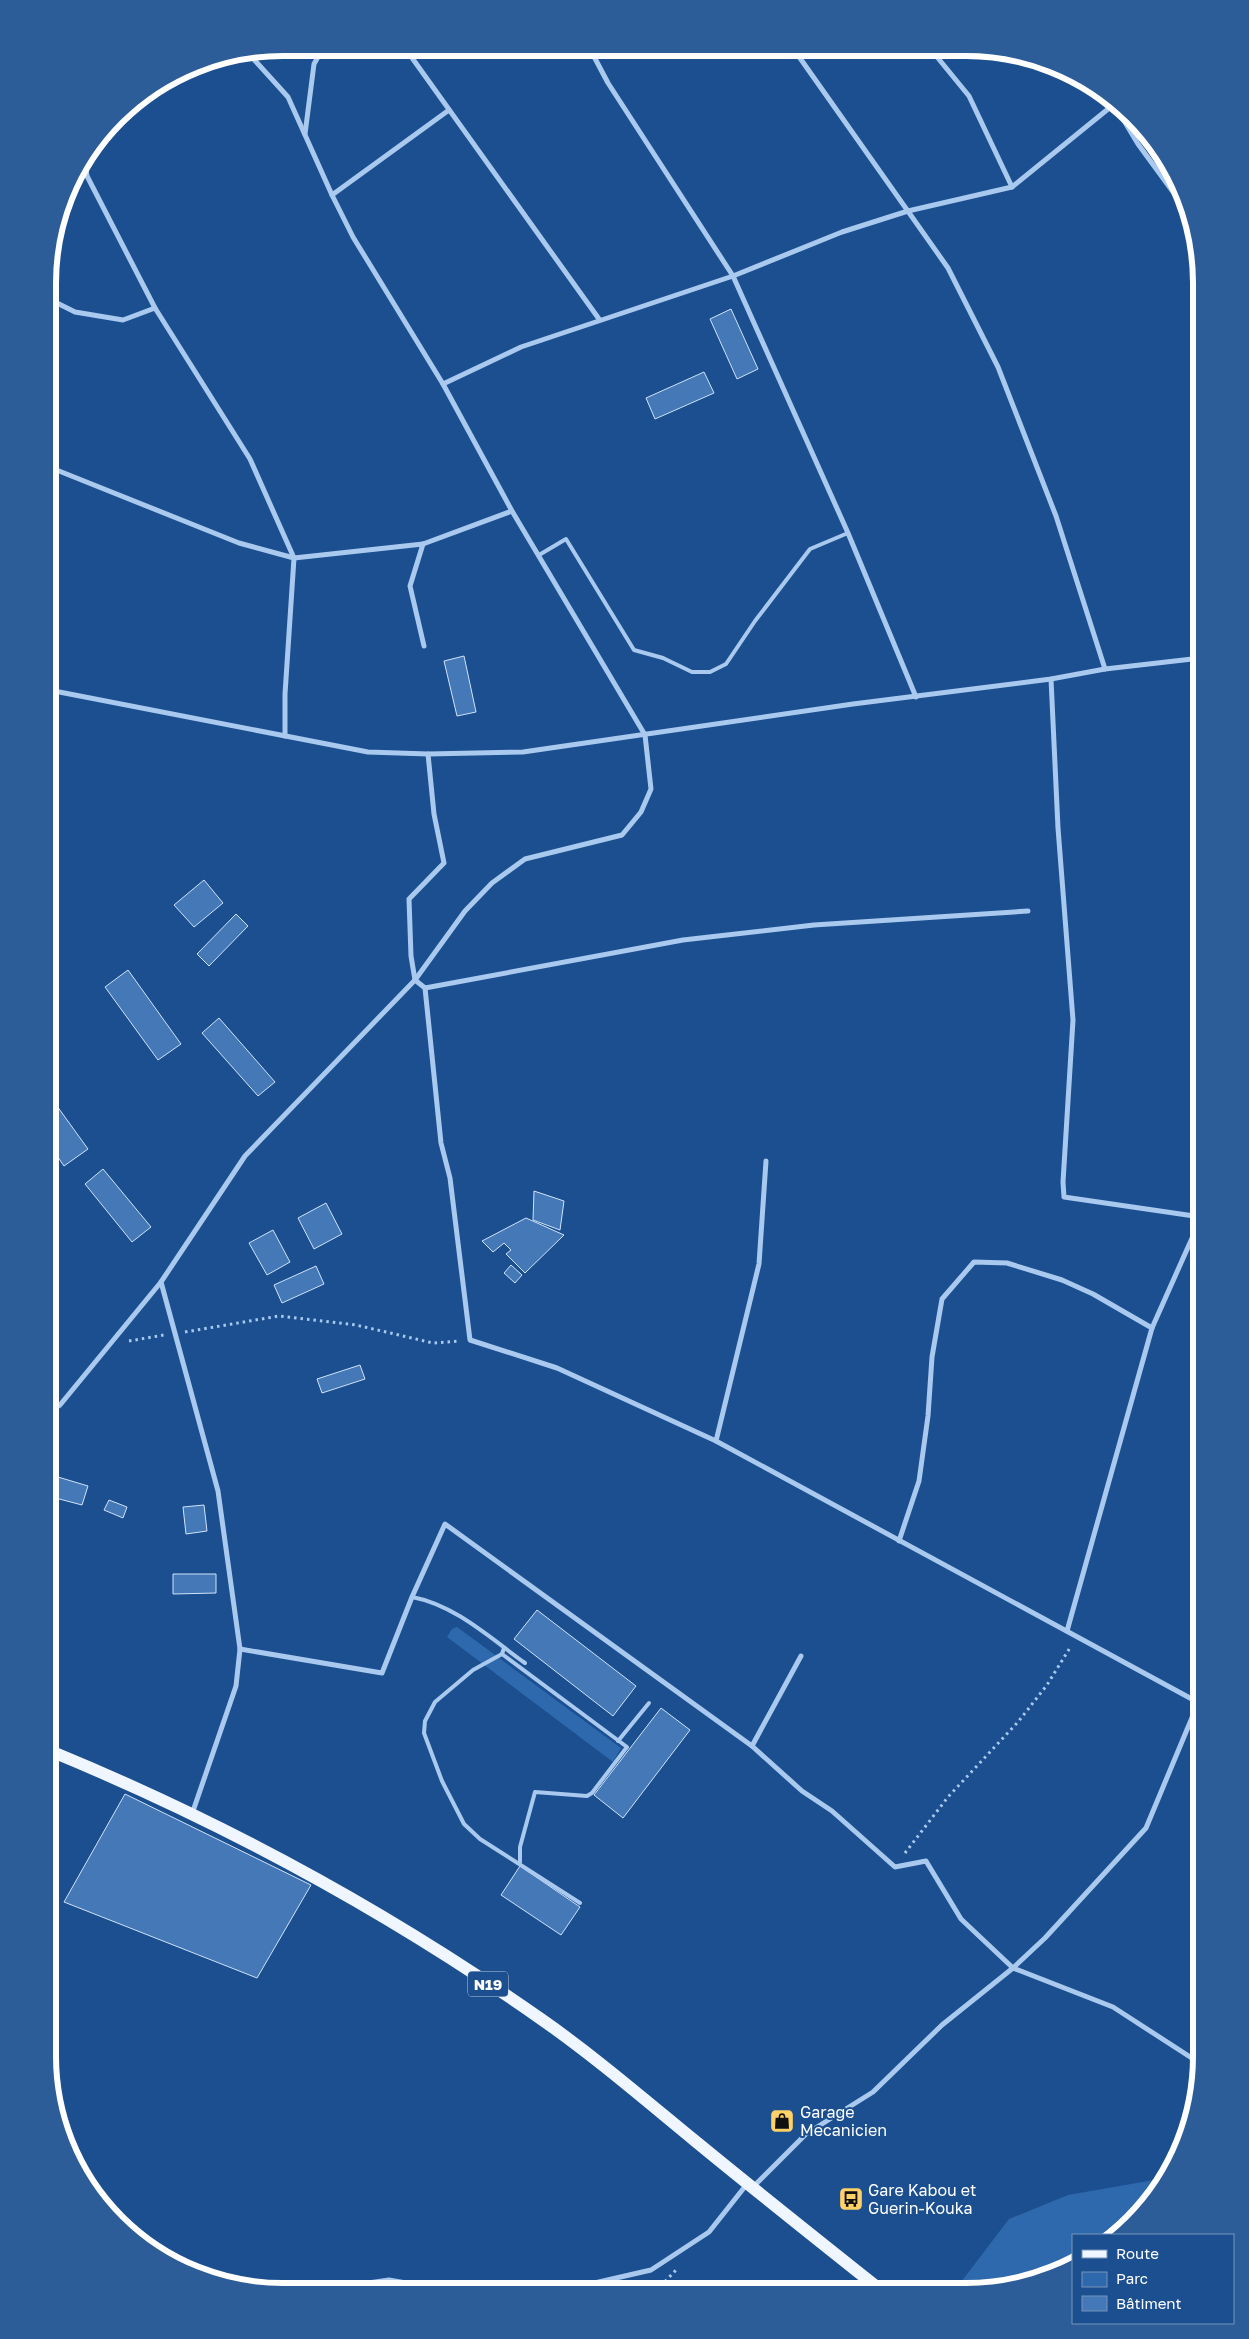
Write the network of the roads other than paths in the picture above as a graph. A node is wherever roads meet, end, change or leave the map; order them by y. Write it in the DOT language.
graph roads {
  1 [pos="318,56"];
  2 [pos="411,56"];
  3 [pos="594,56"];
  4 [pos="799,56"];
  5 [pos="936,56"];
  6 [pos="253,58"];
  7 [pos="1107,106"];
  8 [pos="449,110"];
  9 [pos="1128,125"];
  10 [pos="305,136"];
  11 [pos="86,172"];
  12 [pos="1012,187"];
  13 [pos="1171,188"];
  14 [pos="332,195"];
  15 [pos="908,211"];
  16 [pos="733,276"];
  17 [pos="56,302"];
  18 [pos="155,308"];
  19 [pos="599,319"];
  20 [pos="443,384"];
  21 [pos="56,470"];
  22 [pos="512,511"];
  23 [pos="848,534"];
  24 [pos="423,544"];
  25 [pos="538,555"];
  26 [pos="294,558"];
  27 [pos="424,646"];
  28 [pos="1193,659"];
  29 [pos="1105,669"];
  30 [pos="1051,679"];
  31 [pos="56,691"];
  32 [pos="916,697"];
  33 [pos="645,734"];
  34 [pos="285,736"];
  35 [pos="428,754"];
  36 [pos="1028,911"];
  37 [pos="415,980"];
  38 [pos="425,988"];
  39 [pos="766,1161"];
  40 [pos="1193,1217"];
  41 [pos="1193,1236"];
  42 [pos="162,1282"];
  43 [pos="1152,1328"];
  44 [pos="56,1407"];
  45 [pos="716,1441"];
  46 [pos="899,1541"];
  47 [pos="412,1597"];
  48 [pos="1067,1631"];
  49 [pos="504,1648"];
  50 [pos="240,1649"];
  51 [pos="502,1654"];
  52 [pos="801,1656"];
  53 [pos="525,1663"];
  54 [pos="1193,1699"];
  55 [pos="649,1703"];
  56 [pos="1193,1719"];
  57 [pos="618,1741"];
  58 [pos="752,1746"];
  59 [pos="56,1753"];
  60 [pos="192,1814"];
  61 [pos="520,1862"];
  62 [pos="580,1903"];
  63 [pos="1013,1968"];
  64 [pos="1193,2059"];
  65 [pos="750,2186"];
  66 [pos="368,2283"];
  67 [pos="406,2283"];
  68 [pos="594,2283"];
  69 [pos="872,2283"];
  1 -- 10 [label="street"];
  2 -- 8 [label="street"];
  3 -- 16 [label="street"];
  4 -- 15 [label="street"];
  5 -- 12 [label="street"];
  6 -- 10 [label="street"];
  7 -- 12 [label="street"];
  8 -- 14 [label="street"];
  8 -- 19 [label="street"];
  9 -- 13 [label="street"];
  10 -- 14 [label="street"];
  11 -- 18 [label="street"];
  12 -- 15 [label="street"];
  14 -- 20 [label="street"];
  15 -- 16 [label="street"];
  15 -- 29 [label="street"];
  16 -- 19 [label="street"];
  16 -- 23 [label="street"];
  17 -- 18 [label="street"];
  18 -- 26 [label="street"];
  19 -- 20 [label="street"];
  20 -- 22 [label="street"];
  21 -- 26 [label="street"];
  22 -- 24 [label="street"];
  22 -- 25 [label="street"];
  23 -- 25 [label="lane"];
  23 -- 32 [label="street"];
  24 -- 26 [label="street"];
  24 -- 27 [label="street"];
  25 -- 33 [label="street"];
  26 -- 34 [label="street"];
  28 -- 29 [label="street"];
  29 -- 30 [label="street"];
  30 -- 32 [label="street"];
  30 -- 40 [label="street"];
  31 -- 34 [label="street"];
  32 -- 33 [label="street"];
  33 -- 35 [label="street"];
  33 -- 37 [label="street"];
  34 -- 35 [label="street"];
  35 -- 37 [label="street"];
  36 -- 38 [label="street"];
  37 -- 38 [label="street"];
  37 -- 42 [label="street"];
  38 -- 45 [label="street"];
  39 -- 45 [label="street"];
  41 -- 43 [label="street"];
  42 -- 44 [label="street"];
  42 -- 50 [label="street"];
  43 -- 46 [label="street"];
  43 -- 48 [label="street"];
  45 -- 46 [label="street"];
  46 -- 48 [label="street"];
  47 -- 49 [label="lane"];
  47 -- 50 [label="street"];
  47 -- 58 [label="street"];
  48 -- 54 [label="street"];
  49 -- 51 [label="lane"];
  49 -- 53 [label="lane"];
  50 -- 60 [label="street"];
  51 -- 57 [label="lane"];
  51 -- 61 [label="lane"];
  52 -- 58 [label="street"];
  55 -- 57 [label="lane"];
  56 -- 63 [label="street"];
  57 -- 61 [label="lane"];
  58 -- 63 [label="street"];
  59 -- 60 [label="main road, N19"];
  60 -- 65 [label="main road, N19"];
  61 -- 62 [label="lane"];
  63 -- 64 [label="street"];
  63 -- 65 [label="street"];
  65 -- 68 [label="street"];
  65 -- 69 [label="main road, N19"];
  66 -- 67 [label="street"];
}
